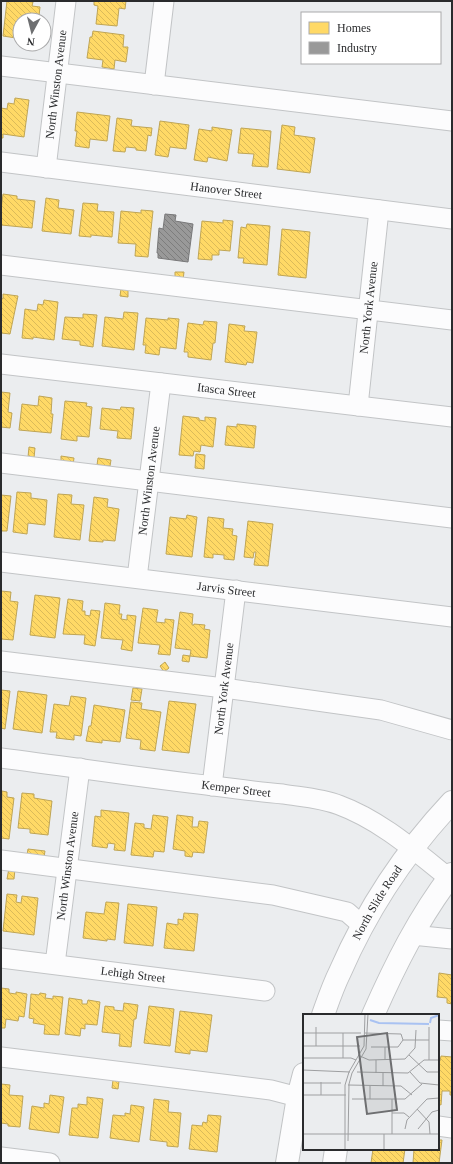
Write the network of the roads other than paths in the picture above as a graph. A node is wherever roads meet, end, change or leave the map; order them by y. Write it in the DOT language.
graph roads {
  1 [pos="66,1"];
  2 [pos="164,1"];
  3 [pos="1,66"];
  4 [pos="57,73"];
  5 [pos="154,85"];
  6 [pos="452,121"];
  7 [pos="1,162"];
  8 [pos="46,168"];
  9 [pos="379,210"];
  10 [pos="452,219"];
  11 [pos="1,265"];
  12 [pos="368,310"];
  13 [pos="452,320"];
  14 [pos="1,364"];
  15 [pos="161,383"];
  16 [pos="358,406"];
  17 [pos="452,417"];
  18 [pos="1,463"];
  19 [pos="149,481"];
  20 [pos="452,518"];
  21 [pos="1,562"];
  22 [pos="137,578"];
  23 [pos="236,590"];
  24 [pos="452,617"];
  25 [pos="1,660"];
  26 [pos="224,688"];
  27 [pos="452,730"];
  28 [pos="1,758"];
  29 [pos="80,768"];
  30 [pos="212,786"];
  31 [pos="452,802"];
  32 [pos="412,848"];
  33 [pos="1,860"];
  34 [pos="67,868"];
  35 [pos="450,876"];
  36 [pos="363,926"];
  37 [pos="412,935"];
  38 [pos="452,940"];
  39 [pos="1,958"];
  40 [pos="55,964"];
  41 [pos="265,991"];
  42 [pos="323,1014"];
  43 [pos="373,1014"];
  44 [pos="439,1030"];
  45 [pos="452,1031"];
  46 [pos="1,1057"];
  47 [pos="303,1078"];
  48 [pos="298,1097"];
  49 [pos="439,1126"];
  50 [pos="452,1128"];
  51 [pos="336,1150"];
  52 [pos="1,1157"];
  53 [pos="50,1163"];
  54 [pos="287,1163"];
  55 [pos="334,1163"];
  1 -- 4 [label="street, North Winston Avenue"];
  2 -- 5 [label="street"];
  3 -- 4 [label="street"];
  4 -- 5 [label="street"];
  4 -- 8 [label="street, North Winston Avenue"];
  5 -- 6 [label="street"];
  7 -- 8 [label="street, Hanover Street"];
  8 -- 9 [label="street, Hanover Street"];
  9 -- 10 [label="street, Hanover Street"];
  9 -- 12 [label="street, North York Avenue"];
  11 -- 12 [label="street"];
  12 -- 13 [label="street"];
  12 -- 16 [label="street, North York Avenue"];
  14 -- 15 [label="street, Itasca Street"];
  15 -- 16 [label="street, Itasca Street"];
  15 -- 19 [label="street, North Winston Avenue"];
  16 -- 17 [label="street, Itasca Street"];
  18 -- 19 [label="street"];
  19 -- 20 [label="street"];
  19 -- 22 [label="street, North Winston Avenue"];
  21 -- 22 [label="street, Jarvis Street"];
  22 -- 23 [label="street, Jarvis Street"];
  23 -- 24 [label="street, Jarvis Street"];
  23 -- 26 [label="street, North York Avenue"];
  25 -- 26 [label="street"];
  26 -- 27 [label="street"];
  26 -- 30 [label="street, North York Avenue"];
  28 -- 29 [label="street, Kemper Street"];
  29 -- 30 [label="street, Kemper Street"];
  29 -- 34 [label="street, North Winston Avenue"];
  30 -- 32 [label="street, Kemper Street"];
  31 -- 32 [label="main road, North Slide Road"];
  32 -- 35 [label="street, Kemper Street"];
  32 -- 36 [label="main road, North Slide Road"];
  33 -- 34 [label="street"];
  34 -- 36 [label="street"];
  34 -- 40 [label="street, North Winston Avenue"];
  35 -- 37 [label="main road"];
  36 -- 42 [label="main road, North Slide Road"];
  37 -- 38 [label="street"];
  37 -- 43 [label="main road"];
  39 -- 40 [label="street, Lehigh Street"];
  40 -- 41 [label="street, Lehigh Street"];
  44 -- 45 [label="street"];
  46 -- 48 [label="street"];
  47 -- 48 [label="main road"];
  48 -- 54 [label="main road"];
  49 -- 50 [label="street"];
  51 -- 55 [label="main road"];
  52 -- 53 [label="street"];
}
